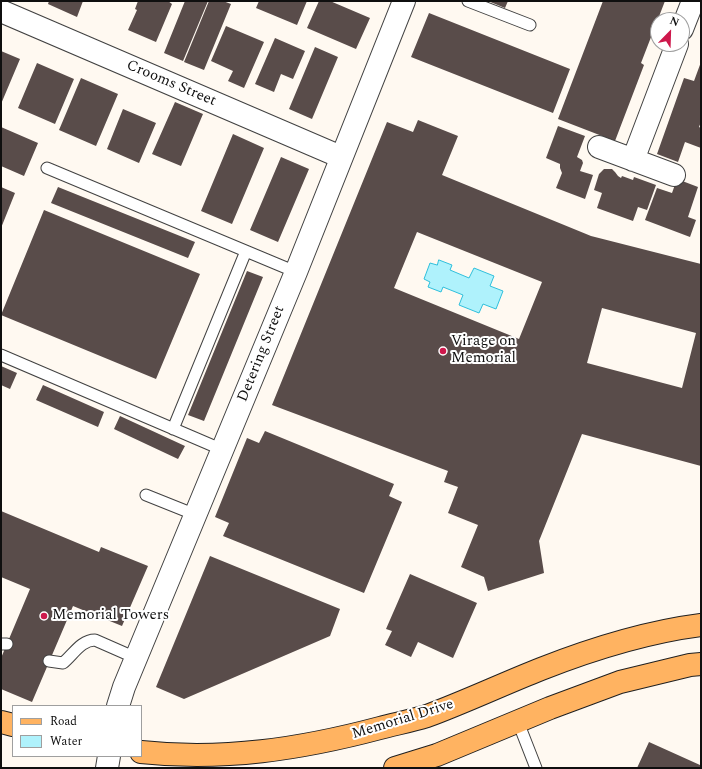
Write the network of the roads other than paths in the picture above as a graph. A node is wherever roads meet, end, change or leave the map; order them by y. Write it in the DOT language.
graph roads {
  1 [pos="404,1"];
  2 [pos="468,1"];
  3 [pos="693,1"];
  4 [pos="1,10"];
  5 [pos="689,12"];
  6 [pos="530,25"];
  7 [pos="674,52"];
  8 [pos="599,147"];
  9 [pos="341,156"];
  10 [pos="633,160"];
  11 [pos="47,168"];
  12 [pos="674,176"];
  13 [pos="246,252"];
  14 [pos="296,272"];
  15 [pos="1,355"];
  16 [pos="173,429"];
  17 [pos="223,450"];
  18 [pos="146,495"];
  19 [pos="196,515"];
  20 [pos="701,625"];
  21 [pos="136,658"];
  22 [pos="50,661"];
  23 [pos="701,664"];
  24 [pos="118,705"];
  25 [pos="1,722"];
  26 [pos="518,722"];
  27 [pos="12,725"];
  28 [pos="142,752"];
  29 [pos="109,757"];
  30 [pos="107,768"];
  31 [pos="395,768"];
  32 [pos="536,768"];
  1 -- 9 [label="street, Detering Street"];
  2 -- 6 [label="lane"];
  3 -- 5 [label="street"];
  4 -- 9 [label="street, Crooms Street"];
  7 -- 10 [label="street"];
  8 -- 10 [label="street"];
  9 -- 14 [label="street, Detering Street"];
  10 -- 12 [label="street"];
  11 -- 13 [label="lane"];
  13 -- 14 [label="lane"];
  13 -- 16 [label="lane"];
  14 -- 17 [label="street, Detering Street"];
  15 -- 16 [label="lane"];
  16 -- 17 [label="lane"];
  17 -- 19 [label="street, Detering Street"];
  18 -- 19 [label="lane"];
  19 -- 21 [label="street, Detering Street"];
  20 -- 28 [label="main road, Memorial Drive"];
  21 -- 22 [label="lane"];
  21 -- 24 [label="street, Detering Street"];
  23 -- 26 [label="main road"];
  25 -- 27 [label="main road"];
  26 -- 31 [label="main road"];
  26 -- 32 [label="lane"];
  29 -- 30 [label="street"];
}
